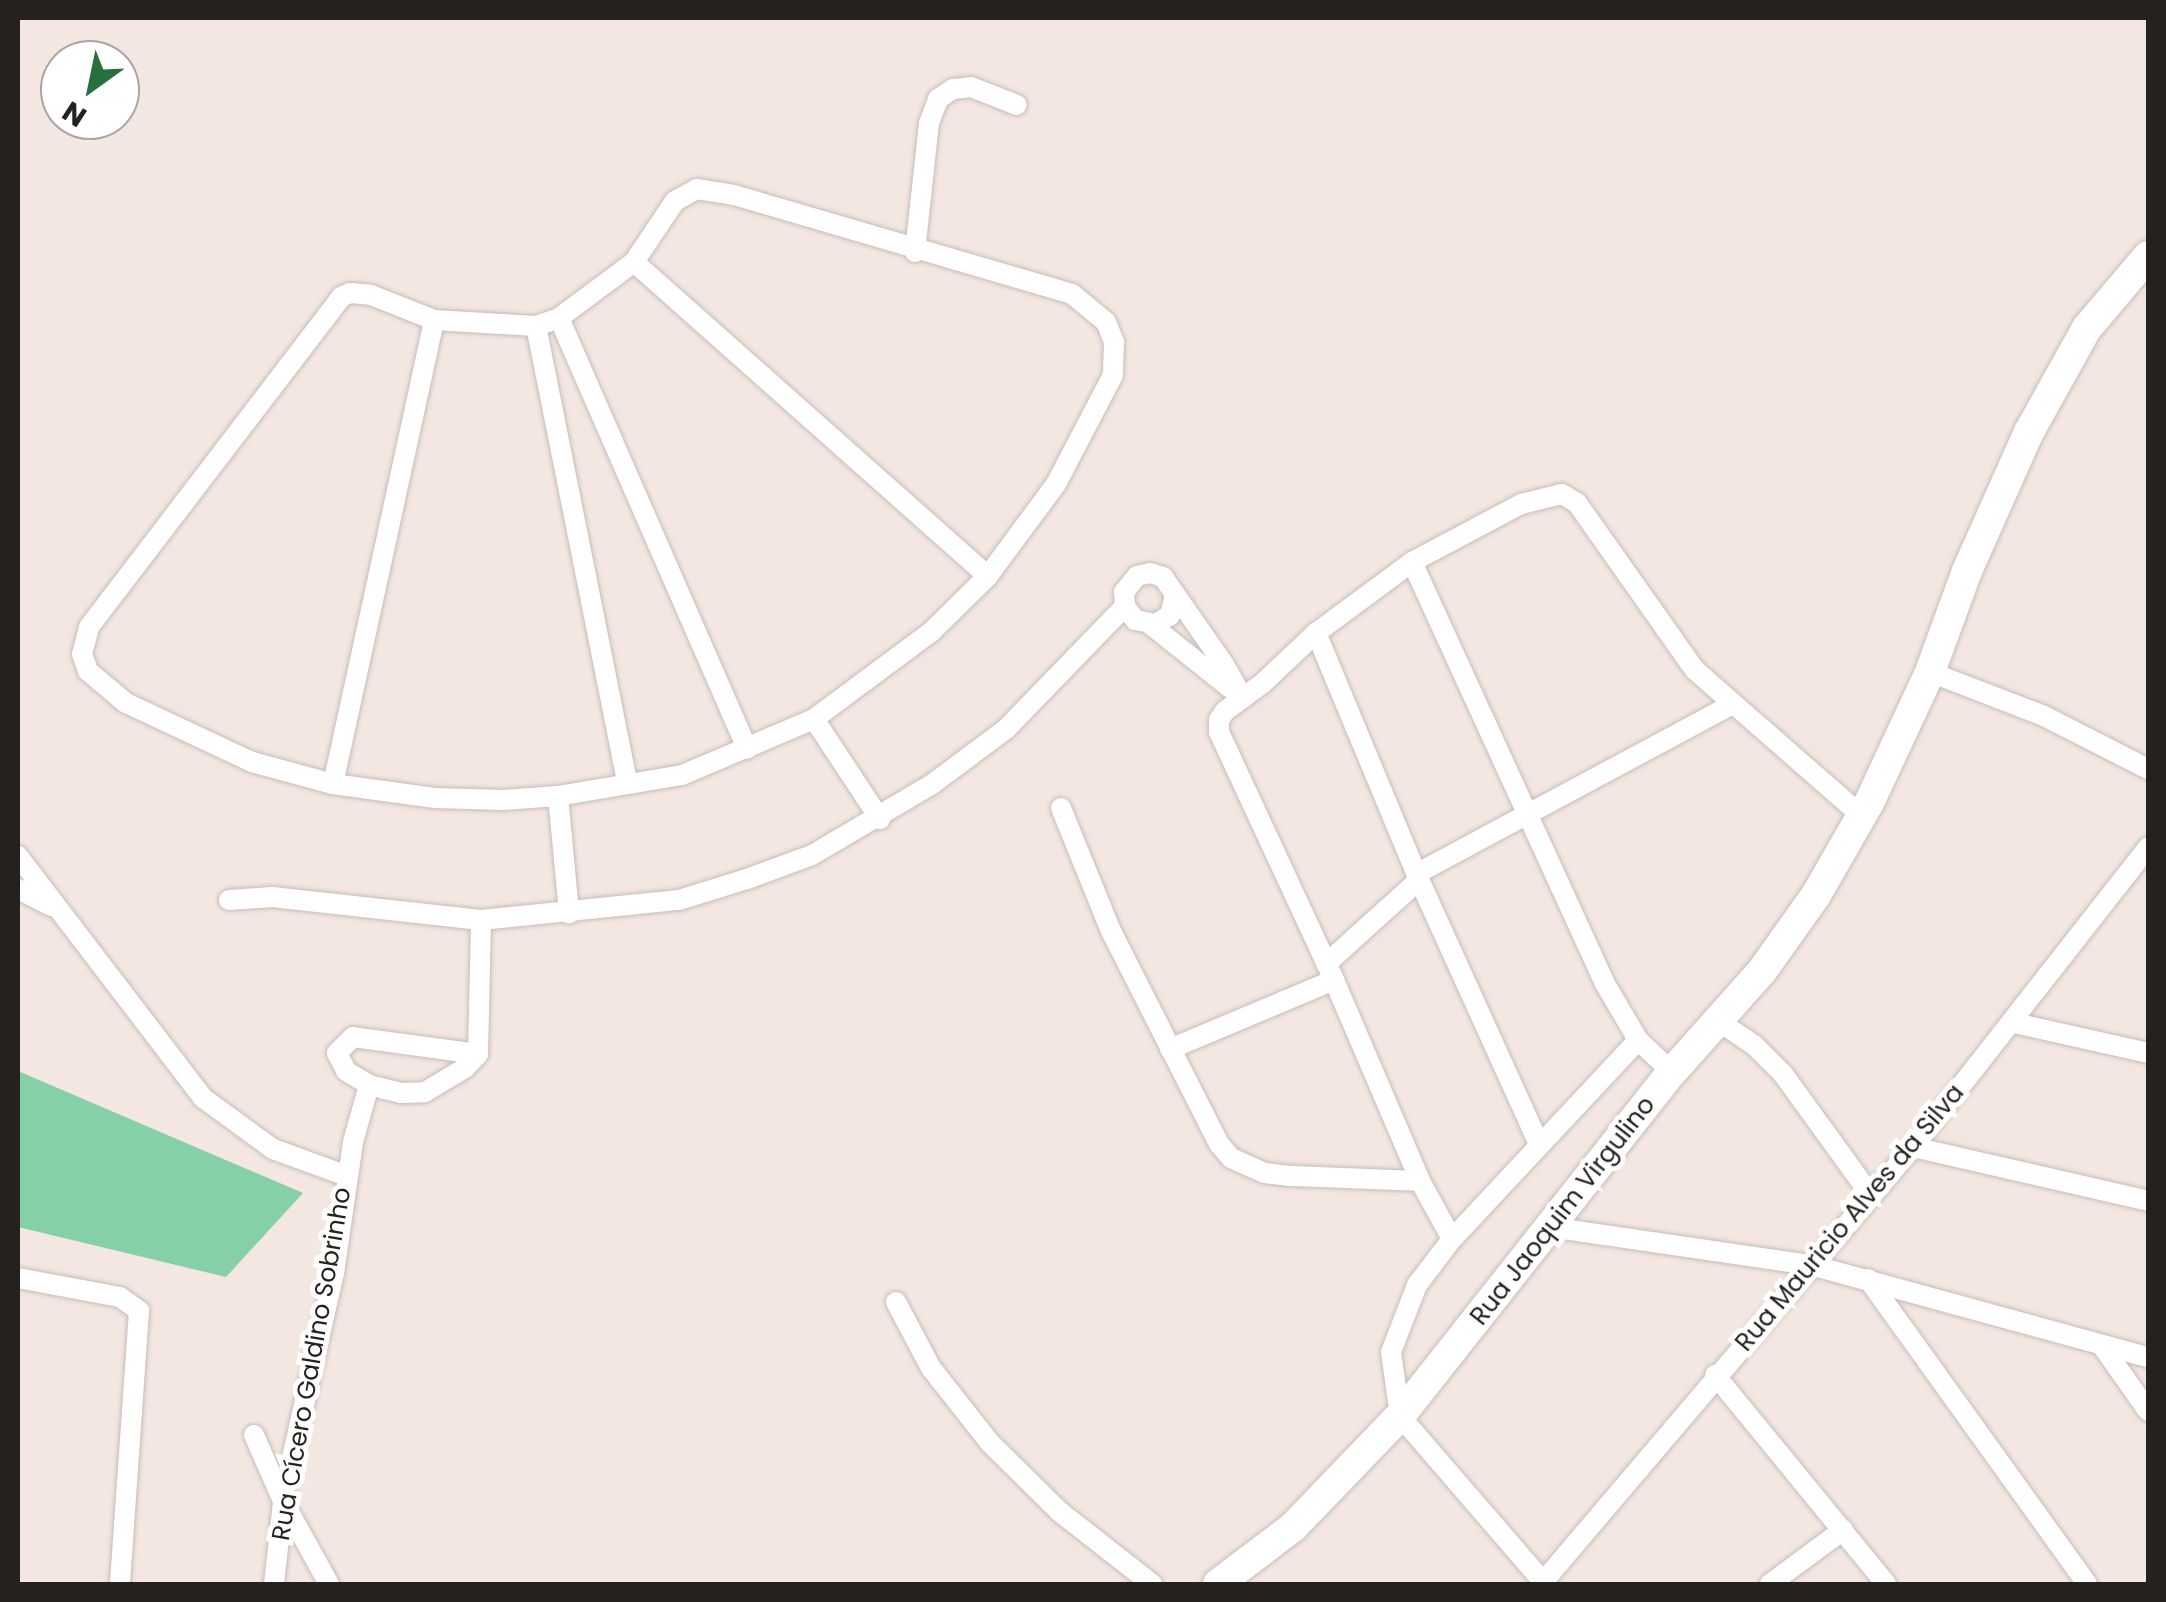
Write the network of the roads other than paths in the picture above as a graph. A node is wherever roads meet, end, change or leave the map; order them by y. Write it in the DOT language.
graph roads {
  1 [pos="1017,105"];
  2 [pos="915,252"];
  3 [pos="2148,256"];
  4 [pos="634,262"];
  5 [pos="560,318"];
  6 [pos="434,320"];
  7 [pos="536,326"];
  8 [pos="1412,562"];
  9 [pos="988,576"];
  10 [pos="1176,594"];
  11 [pos="1125,606"];
  12 [pos="1151,624"];
  13 [pos="1316,633"];
  14 [pos="1925,681"];
  15 [pos="1244,698"];
  16 [pos="1731,705"];
  17 [pos="814,719"];
  18 [pos="747,749"];
  19 [pos="2148,769"];
  20 [pos="627,782"];
  21 [pos="333,784"];
  22 [pos="558,796"];
  23 [pos="1061,808"];
  24 [pos="1866,809"];
  25 [pos="1528,811"];
  26 [pos="880,819"];
  27 [pos="2148,847"];
  28 [pos="18,856"];
  29 [pos="1417,877"];
  30 [pos="18,889"];
  31 [pos="229,900"];
  32 [pos="60,910"];
  33 [pos="569,914"];
  34 [pos="481,920"];
  35 [pos="1330,972"];
  36 [pos="1718,1021"];
  37 [pos="2014,1023"];
  38 [pos="1638,1040"];
  39 [pos="1170,1049"];
  40 [pos="2148,1053"];
  41 [pos="478,1054"];
  42 [pos="1672,1072"];
  43 [pos="369,1085"];
  44 [pos="1539,1144"];
  45 [pos="1913,1147"];
  46 [pos="347,1176"];
  47 [pos="1420,1181"];
  48 [pos="1870,1194"];
  49 [pos="2148,1201"];
  50 [pos="1550,1227"];
  51 [pos="1452,1239"];
  52 [pos="1811,1265"];
  53 [pos="18,1278"];
  54 [pos="1868,1279"];
  55 [pos="896,1302"];
  56 [pos="2103,1347"];
  57 [pos="2148,1357"];
  58 [pos="1715,1375"];
  59 [pos="2148,1410"];
  60 [pos="1400,1416"];
  61 [pos="254,1435"];
  62 [pos="283,1501"];
  63 [pos="1842,1530"];
  64 [pos="1238,1579"];
  65 [pos="1544,1583"];
  66 [pos="120,1584"];
  67 [pos="274,1584"];
  68 [pos="329,1584"];
  69 [pos="1152,1584"];
  70 [pos="1770,1584"];
  71 [pos="1886,1584"];
  72 [pos="2086,1584"];
  1 -- 2 [label="street"];
  2 -- 4 [label="street"];
  2 -- 9 [label="street"];
  3 -- 14 [label="main road, Rua Jaoquim Virgulino"];
  4 -- 5 [label="street"];
  4 -- 9 [label="street"];
  5 -- 7 [label="street"];
  5 -- 18 [label="street"];
  6 -- 7 [label="street"];
  6 -- 21 [label="street"];
  6 -- 21 [label="street"];
  7 -- 20 [label="street"];
  8 -- 13 [label="street"];
  8 -- 16 [label="street"];
  8 -- 25 [label="street"];
  9 -- 17 [label="street"];
  10 -- 11 [label="street"];
  10 -- 12 [label="street"];
  10 -- 15 [label="street"];
  11 -- 12 [label="street"];
  11 -- 26 [label="street"];
  12 -- 15 [label="street"];
  13 -- 15 [label="street"];
  13 -- 29 [label="street"];
  14 -- 19 [label="street"];
  14 -- 24 [label="main road, Rua Jaoquim Virgulino"];
  15 -- 35 [label="street"];
  16 -- 24 [label="street"];
  16 -- 25 [label="street"];
  17 -- 18 [label="street"];
  17 -- 26 [label="street"];
  18 -- 20 [label="street"];
  20 -- 22 [label="street"];
  21 -- 22 [label="street"];
  22 -- 33 [label="street"];
  23 -- 39 [label="street"];
  24 -- 36 [label="main road, Rua Jaoquim Virgulino"];
  25 -- 29 [label="street"];
  25 -- 38 [label="street"];
  26 -- 33 [label="street"];
  27 -- 37 [label="street, Rua Mauricio Alves da Silva"];
  28 -- 32 [label="street"];
  29 -- 35 [label="street"];
  29 -- 44 [label="street"];
  30 -- 32 [label="street"];
  31 -- 34 [label="street"];
  32 -- 46 [label="street"];
  33 -- 34 [label="street"];
  34 -- 41 [label="street"];
  35 -- 39 [label="street"];
  35 -- 47 [label="street"];
  36 -- 42 [label="main road, Rua Jaoquim Virgulino"];
  36 -- 48 [label="street"];
  37 -- 40 [label="street"];
  37 -- 45 [label="street, Rua Mauricio Alves da Silva"];
  38 -- 42 [label="street"];
  38 -- 44 [label="street"];
  39 -- 47 [label="street"];
  41 -- 43 [label="street"];
  41 -- 43 [label="street"];
  42 -- 50 [label="main road, Rua Jaoquim Virgulino"];
  43 -- 46 [label="street, Rua Cícero Galdino Sobrinho"];
  44 -- 51 [label="street"];
  45 -- 48 [label="street, Rua Mauricio Alves da Silva"];
  45 -- 49 [label="street"];
  46 -- 62 [label="street, Rua Cícero Galdino Sobrinho"];
  47 -- 51 [label="street"];
  48 -- 52 [label="street, Rua Mauricio Alves da Silva"];
  50 -- 52 [label="street"];
  50 -- 60 [label="main road, Rua Jaoquim Virgulino"];
  51 -- 60 [label="street"];
  52 -- 54 [label="street"];
  52 -- 58 [label="street, Rua Mauricio Alves da Silva"];
  53 -- 66 [label="street"];
  54 -- 56 [label="street"];
  54 -- 72 [label="street"];
  55 -- 69 [label="street"];
  56 -- 57 [label="street"];
  56 -- 59 [label="street"];
  58 -- 63 [label="street"];
  58 -- 65 [label="street, Rua Mauricio Alves da Silva"];
  60 -- 64 [label="main road, Rua Jaoquim Virgulino"];
  60 -- 65 [label="street"];
  61 -- 62 [label="street"];
  62 -- 67 [label="street, Rua Cícero Galdino Sobrinho"];
  62 -- 68 [label="street"];
  63 -- 70 [label="street"];
  63 -- 71 [label="street"];
}
